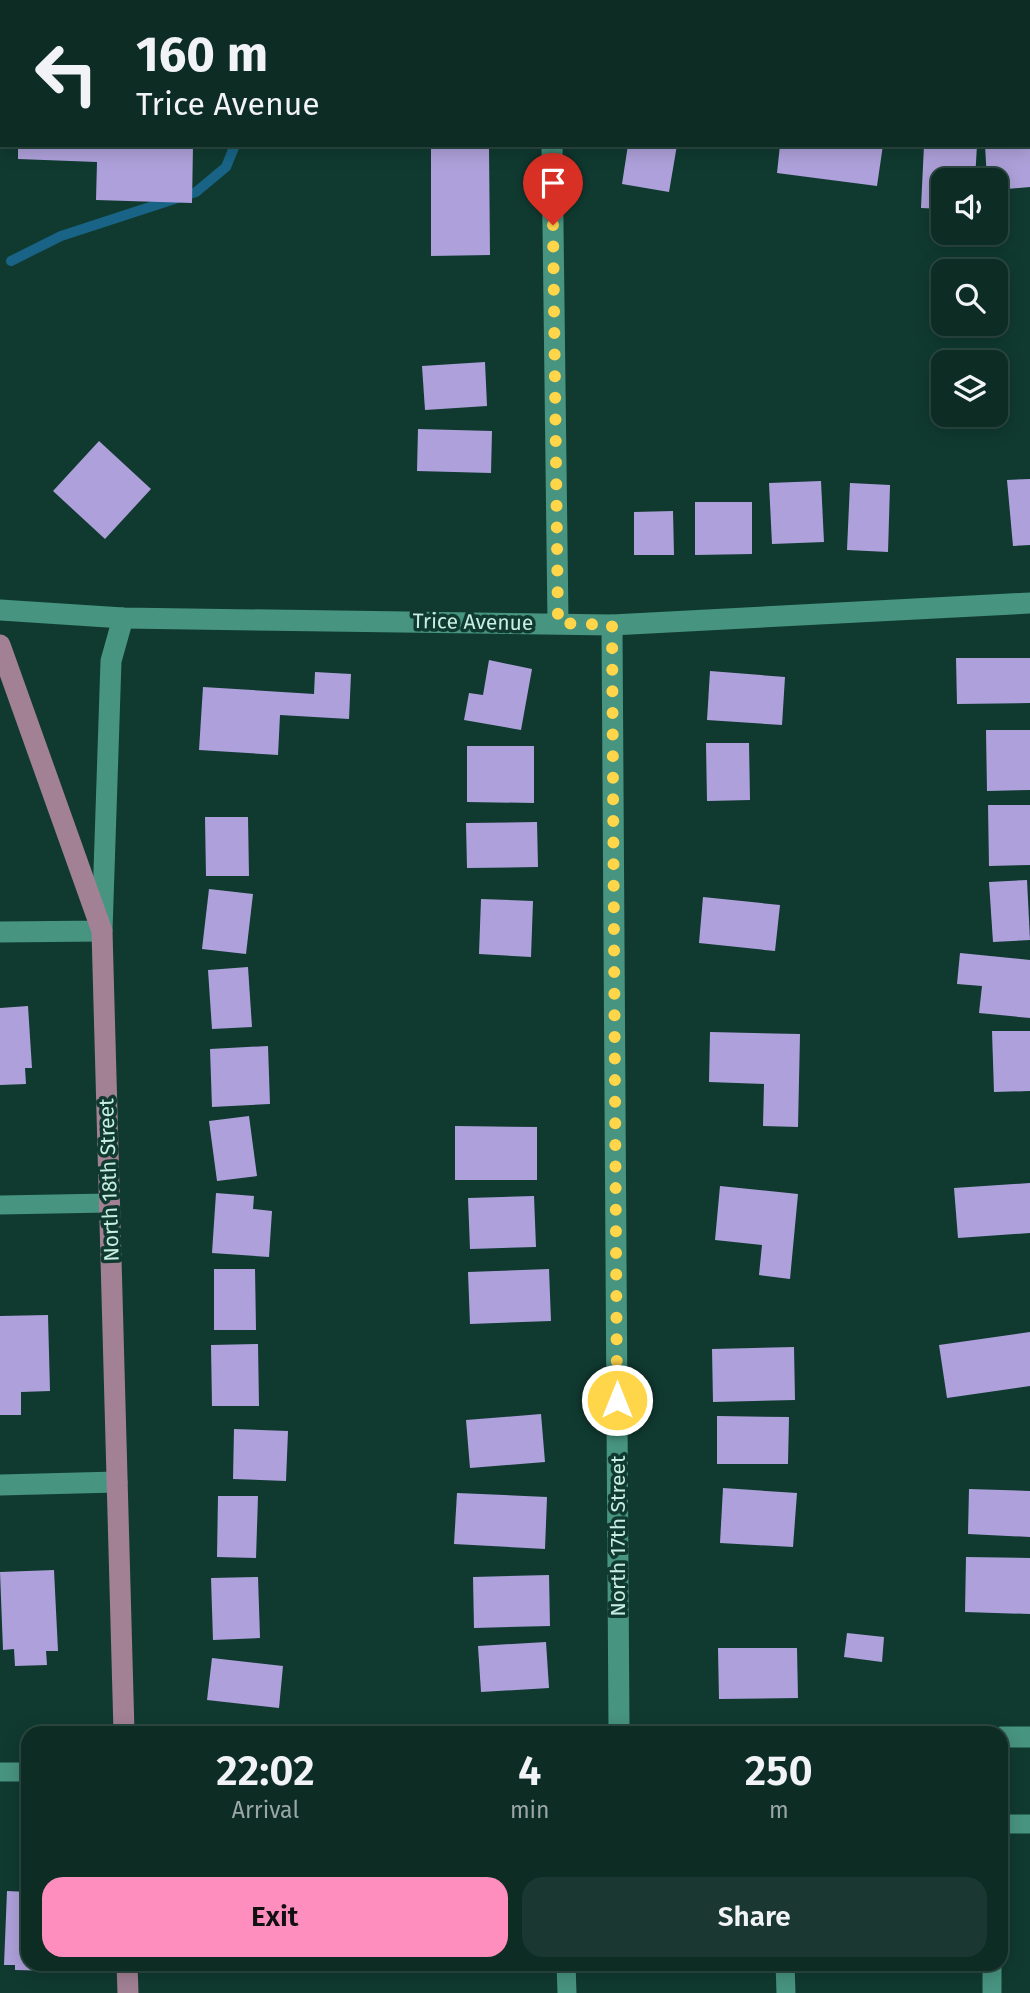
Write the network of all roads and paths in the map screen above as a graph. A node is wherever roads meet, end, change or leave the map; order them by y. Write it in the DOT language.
graph roads {
  1 [pos="552,147"];
  2 [pos="1030,603"];
  3 [pos="0,610"];
  4 [pos="123,618"];
  5 [pos="558,623"];
  6 [pos="612,625"];
  7 [pos="0,645"];
  8 [pos="102,931"];
  9 [pos="0,932"];
  10 [pos="109,1203"];
  11 [pos="0,1205"];
  12 [pos="117,1482"];
  13 [pos="0,1485"];
  14 [pos="124,1726"];
  15 [pos="619,1726"];
  16 [pos="1008,1737"];
  17 [pos="1030,1737"];
  18 [pos="0,1772"];
  19 [pos="21,1772"];
  20 [pos="1008,1824"];
  21 [pos="1030,1824"];
  22 [pos="127,1971"];
  23 [pos="566,1971"];
  24 [pos="785,1971"];
  25 [pos="992,1971"];
  26 [pos="128,1993"];
  27 [pos="567,1993"];
  28 [pos="786,1993"];
  29 [pos="992,1993"];
  1 -- 5 [label="street"];
  2 -- 6 [label="street, Trice Avenue"];
  3 -- 4 [label="street, Trice Avenue"];
  4 -- 5 [label="street, Trice Avenue"];
  4 -- 8 [label="street"];
  5 -- 6 [label="street, Trice Avenue"];
  6 -- 15 [label="street, North 17th Street"];
  7 -- 8 [label="main road, North 18th Street"];
  8 -- 9 [label="street"];
  8 -- 10 [label="main road, North 18th Street"];
  10 -- 11 [label="lane"];
  10 -- 12 [label="main road, North 18th Street"];
  12 -- 13 [label="street"];
  12 -- 14 [label="main road, North 18th Street"];
  16 -- 17 [label="street"];
  18 -- 19 [label="lane"];
  20 -- 21 [label="lane"];
  22 -- 26 [label="main road"];
  23 -- 27 [label="lane"];
  24 -- 28 [label="lane"];
  25 -- 29 [label="lane"];
}
